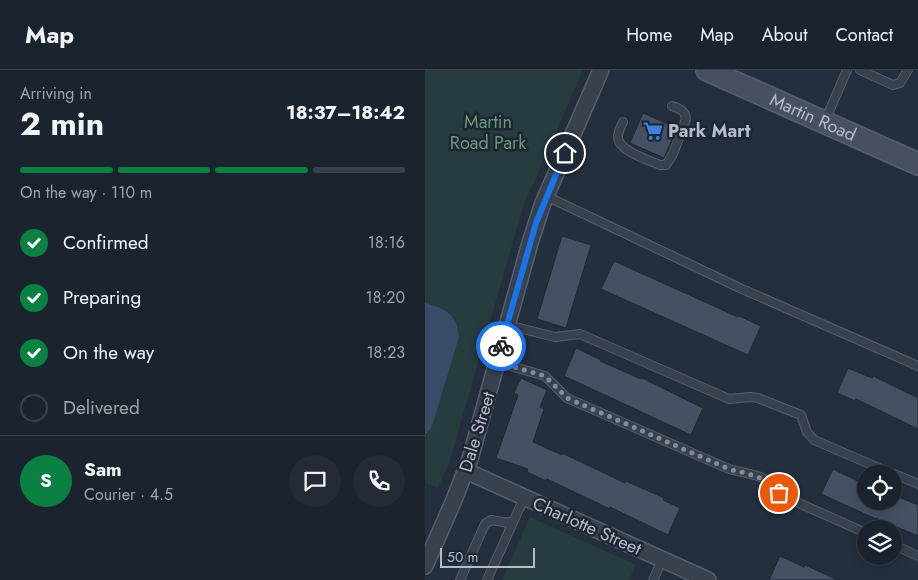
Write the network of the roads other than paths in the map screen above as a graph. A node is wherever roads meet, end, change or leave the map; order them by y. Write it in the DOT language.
graph roads {
  1 [pos="601,70"];
  2 [pos="707,70"];
  3 [pos="847,70"];
  4 [pos="859,70"];
  5 [pos="908,70"];
  6 [pos="672,106"];
  7 [pos="623,122"];
  8 [pos="824,122"];
  9 [pos="918,164"];
  10 [pos="546,196"];
  11 [pos="507,325"];
  12 [pos="497,362"];
  13 [pos="918,366"];
  14 [pos="873,465"];
  15 [pos="466,471"];
  16 [pos="902,477"];
  17 [pos="918,484"];
  18 [pos="525,498"];
  19 [pos="514,520"];
  20 [pos="857,529"];
  21 [pos="902,549"];
  22 [pos="918,556"];
  23 [pos="662,560"];
  24 [pos="425,566"];
  25 [pos="460,580"];
  26 [pos="487,580"];
  27 [pos="653,580"];
  28 [pos="708,580"];
  1 -- 10 [label="street, Dale Street"];
  2 -- 8 [label="street, Martin Road"];
  3 -- 8 [label="lane"];
  4 -- 5 [label="lane"];
  6 -- 7 [label="lane"];
  8 -- 9 [label="street, Martin Road"];
  10 -- 11 [label="street, Dale Street"];
  10 -- 13 [label="lane"];
  11 -- 12 [label="street, Dale Street"];
  11 -- 14 [label="lane"];
  12 -- 15 [label="street, Dale Street"];
  12 -- 20 [label="lane"];
  15 -- 18 [label="street, Charlotte Street"];
  15 -- 24 [label="street, Dale Street"];
  16 -- 17 [label="lane"];
  18 -- 19 [label="lane"];
  18 -- 23 [label="street, Charlotte Street"];
  19 -- 25 [label="lane"];
  19 -- 26 [label="lane"];
  21 -- 22 [label="lane"];
  23 -- 27 [label="lane"];
  23 -- 28 [label="street, Charlotte Street"];
}
